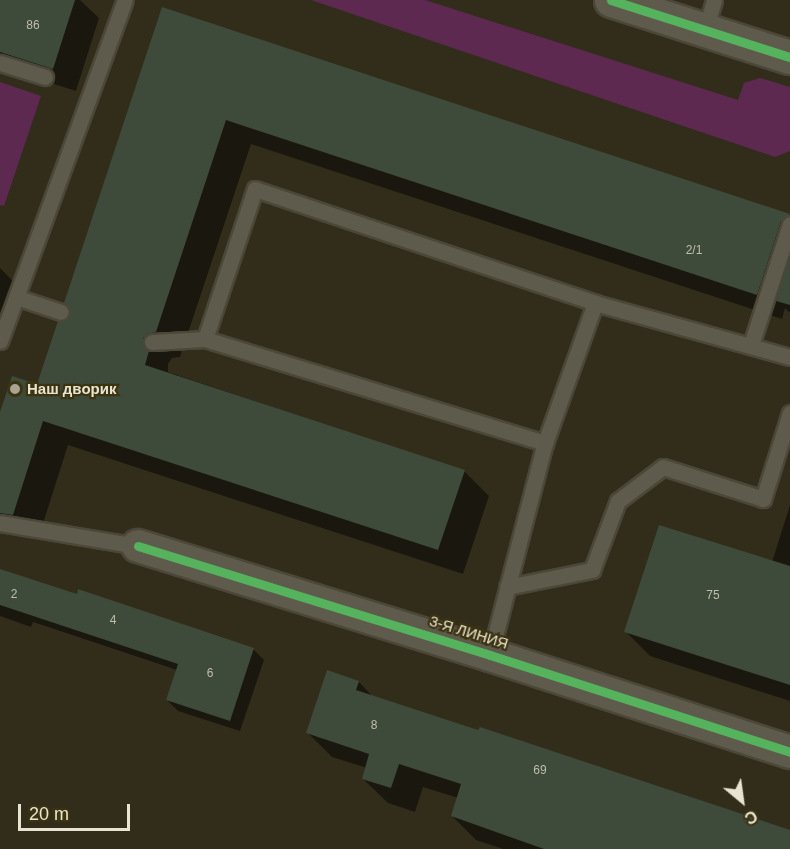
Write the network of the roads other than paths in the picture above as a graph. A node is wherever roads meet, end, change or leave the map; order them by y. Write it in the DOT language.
graph roads {
  1 [pos="125,0"];
  2 [pos="611,0"];
  3 [pos="709,15"];
  4 [pos="790,57"];
  5 [pos="0,63"];
  6 [pos="45,77"];
  7 [pos="790,224"];
  8 [pos="16,297"];
  9 [pos="596,303"];
  10 [pos="61,312"];
  11 [pos="205,339"];
  12 [pos="0,341"];
  13 [pos="152,342"];
  14 [pos="751,345"];
  15 [pos="790,357"];
  16 [pos="790,413"];
  17 [pos="545,443"];
  18 [pos="0,524"];
  19 [pos="138,546"];
  20 [pos="507,587"];
  21 [pos="490,654"];
  22 [pos="790,752"];
  1 -- 8 [label="lane"];
  2 -- 3 [label="street"];
  3 -- 4 [label="street"];
  5 -- 6 [label="lane"];
  7 -- 14 [label="lane"];
  8 -- 10 [label="lane"];
  8 -- 12 [label="lane"];
  9 -- 11 [label="lane"];
  9 -- 14 [label="lane"];
  9 -- 17 [label="lane"];
  11 -- 13 [label="lane"];
  11 -- 17 [label="lane"];
  14 -- 15 [label="lane"];
  16 -- 20 [label="lane"];
  17 -- 20 [label="lane"];
  18 -- 19 [label="lane"];
  19 -- 21 [label="street, 3-Я ЛИНИЯ"];
  20 -- 21 [label="lane"];
  21 -- 22 [label="street, 3-Я ЛИНИЯ"];
}
